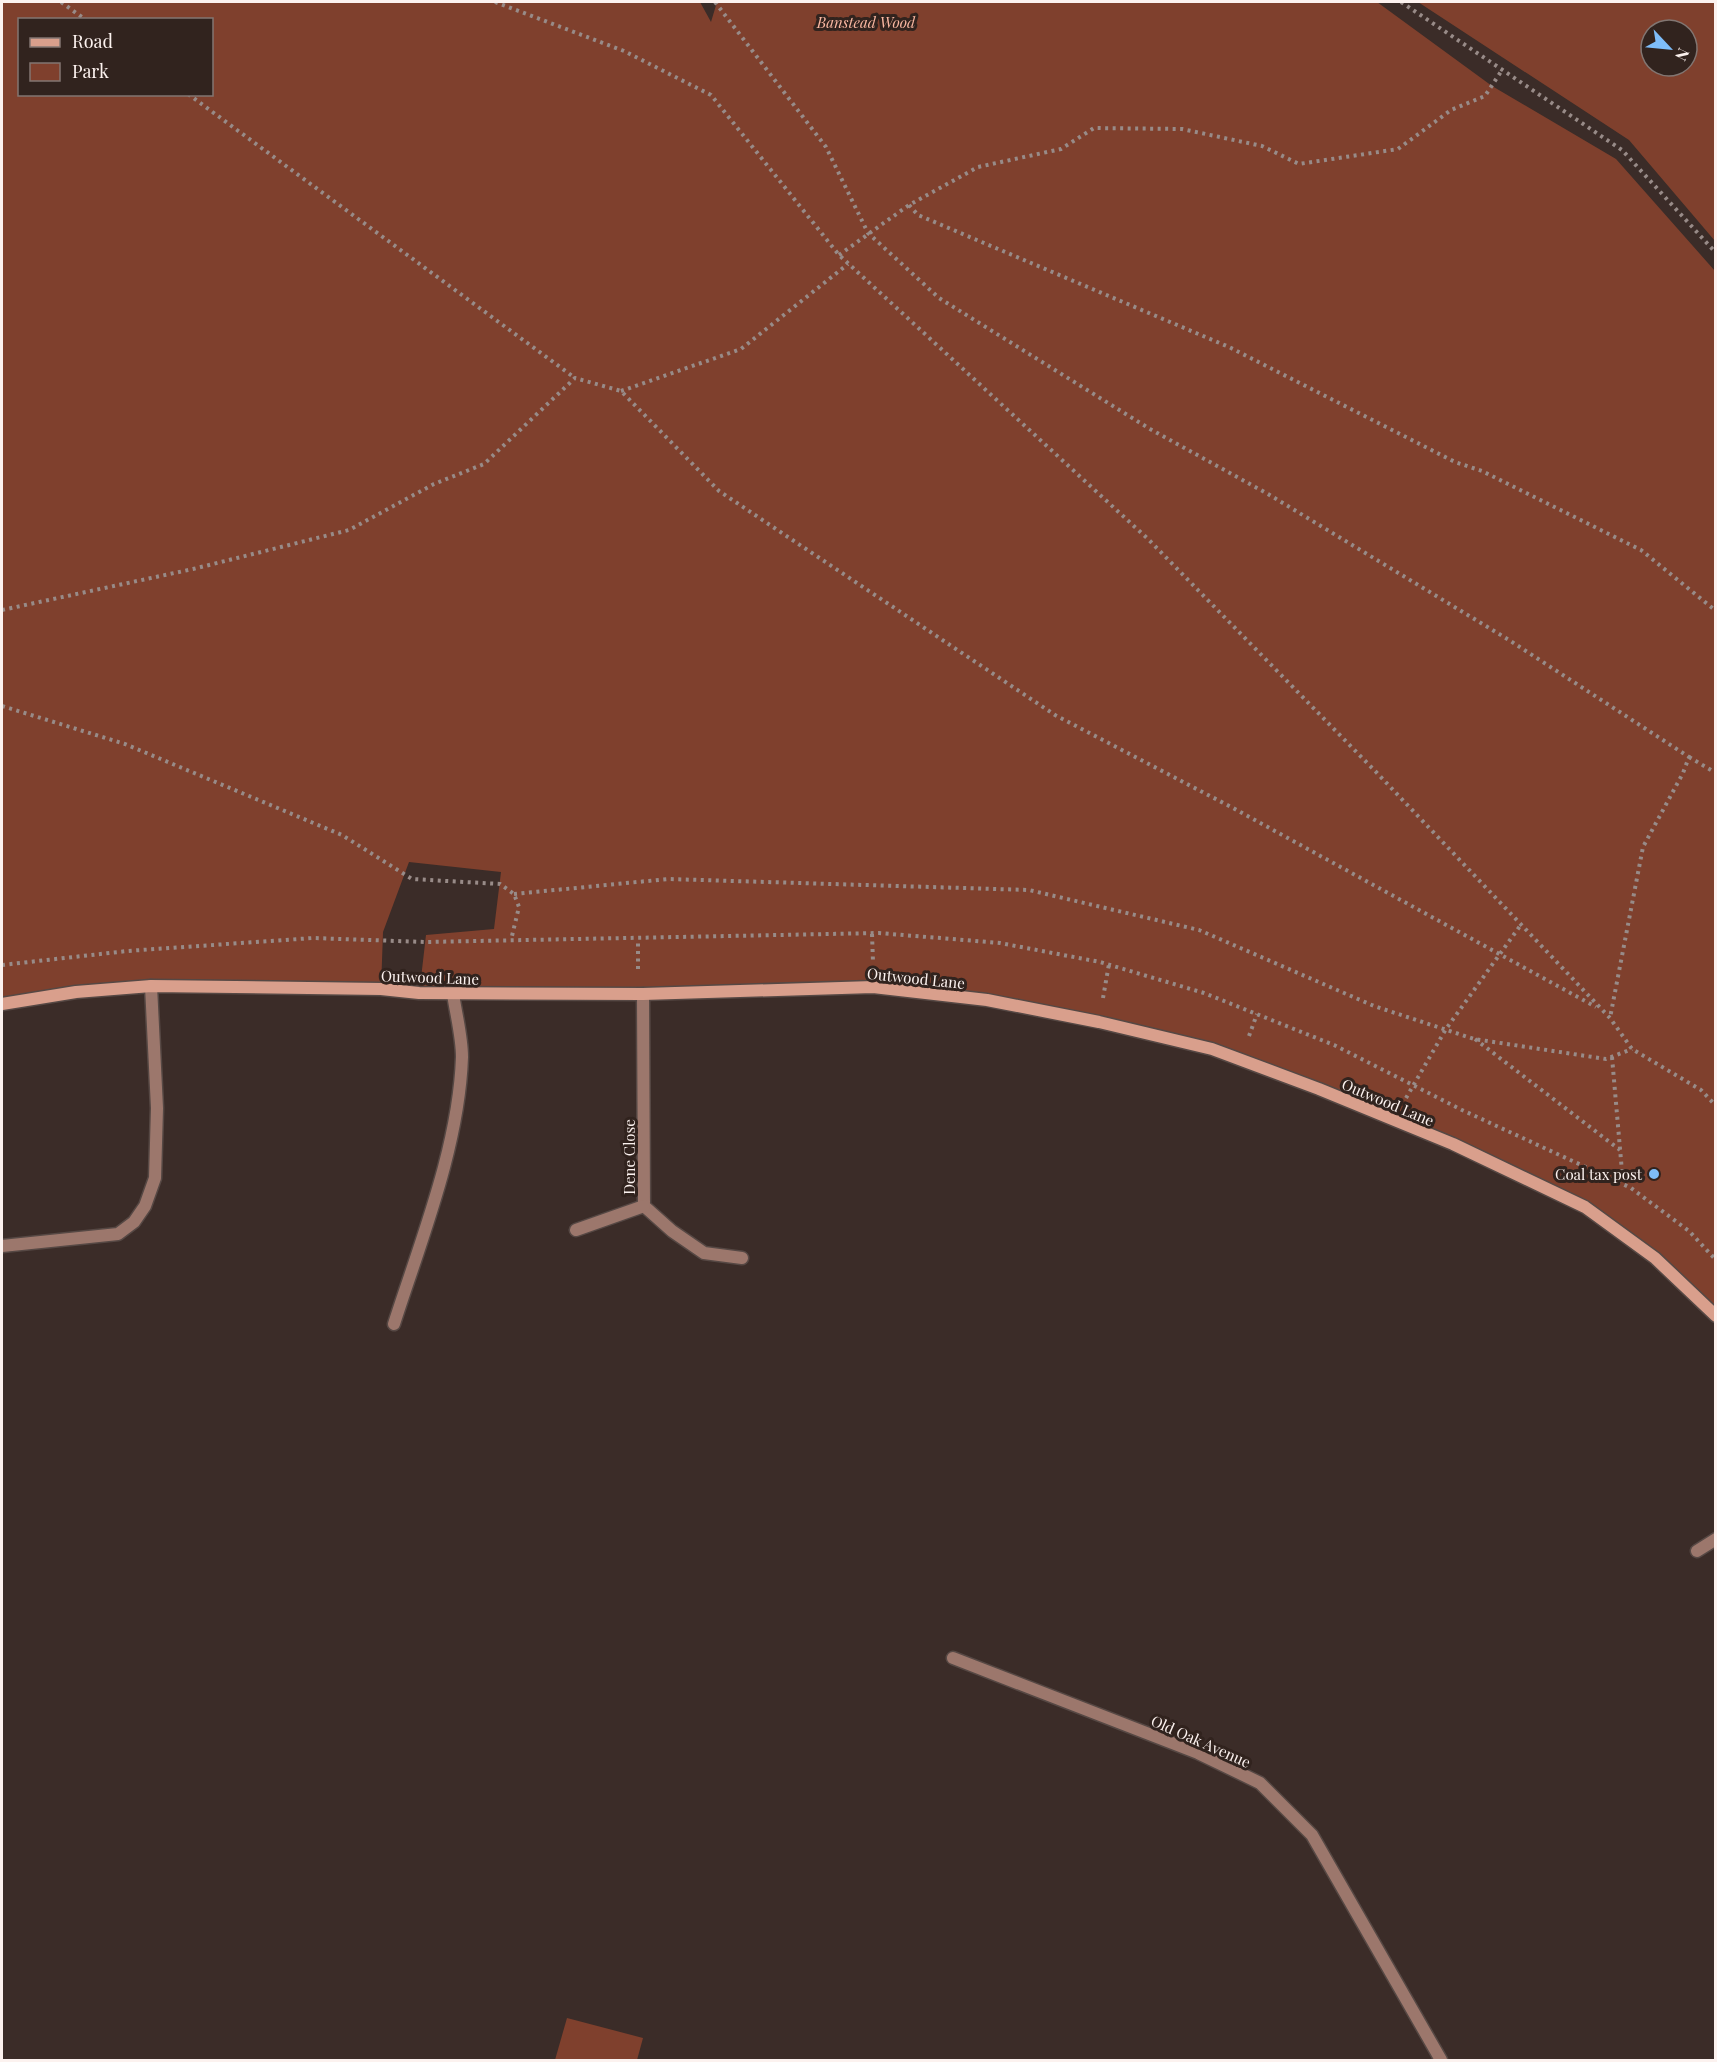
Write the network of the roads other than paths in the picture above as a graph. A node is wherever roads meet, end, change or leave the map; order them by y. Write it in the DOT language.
graph roads {
  1 [pos="151,986"];
  2 [pos="453,994"];
  3 [pos="643,994"];
  4 [pos="2,1004"];
  5 [pos="644,1206"];
  6 [pos="576,1230"];
  7 [pos="2,1246"];
  8 [pos="742,1258"];
  9 [pos="1716,1316"];
  10 [pos="394,1324"];
  11 [pos="1716,1539"];
  12 [pos="1697,1551"];
  13 [pos="953,1658"];
  14 [pos="1441,2061"];
  1 -- 2 [label="main road, Outwood Lane"];
  1 -- 4 [label="main road, Outwood Lane"];
  1 -- 7 [label="street"];
  2 -- 3 [label="main road, Outwood Lane"];
  2 -- 10 [label="street"];
  3 -- 5 [label="street, Dene Close"];
  3 -- 9 [label="main road, Outwood Lane"];
  5 -- 6 [label="street"];
  5 -- 8 [label="street, Dene Close"];
  11 -- 12 [label="street"];
  13 -- 14 [label="street, Old Oak Avenue"];
}
